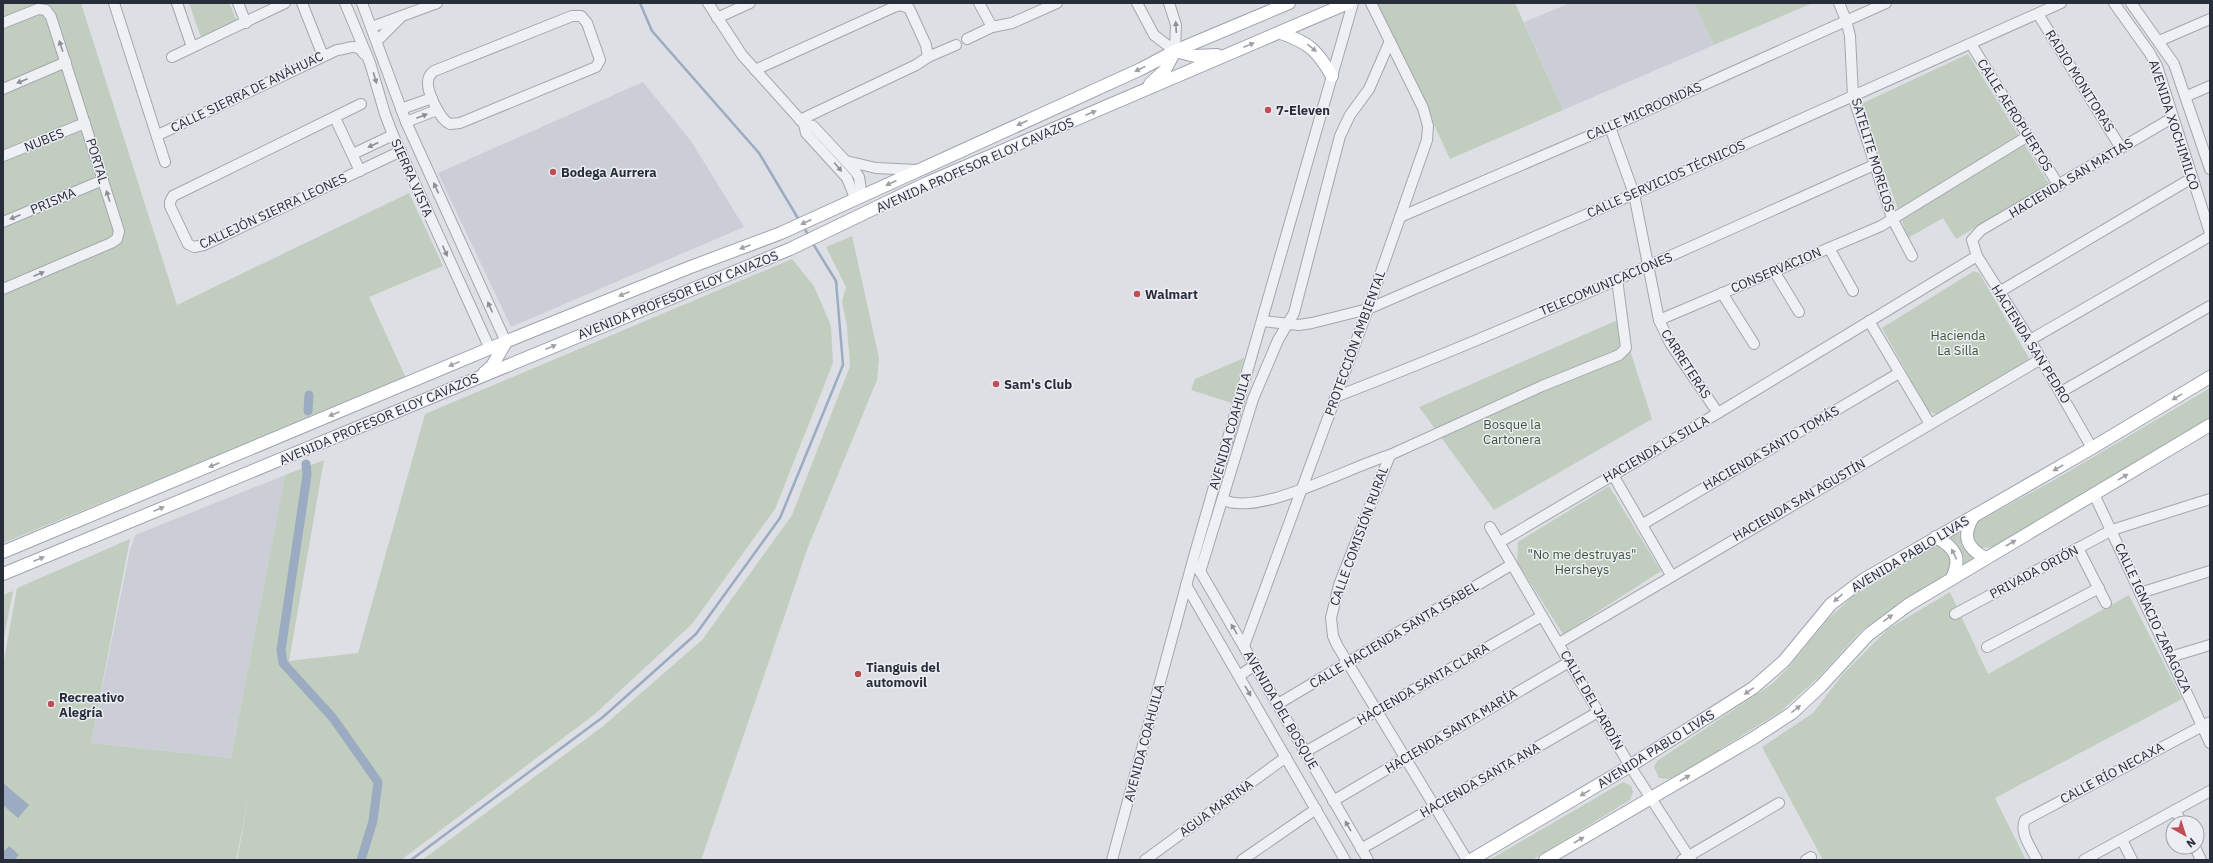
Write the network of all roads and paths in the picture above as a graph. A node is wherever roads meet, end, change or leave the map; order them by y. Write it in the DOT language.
graph roads {
  1 [pos="114,3"];
  2 [pos="177,3"];
  3 [pos="238,3"];
  4 [pos="285,3"];
  5 [pos="302,3"];
  6 [pos="345,3"];
  7 [pos="362,3"];
  8 [pos="708,3"];
  9 [pos="750,3"];
  10 [pos="979,3"];
  11 [pos="1057,3"];
  12 [pos="1138,3"];
  13 [pos="1169,3"];
  14 [pos="1289,3"];
  15 [pos="1348,3"];
  16 [pos="1353,3"];
  17 [pos="1371,3"];
  18 [pos="1839,3"];
  19 [pos="1886,3"];
  20 [pos="2062,3"];
  21 [pos="2114,3"];
  22 [pos="2131,3"];
  23 [pos="433,4"];
  24 [pos="2038,14"];
  25 [pos="350,15"];
  26 [pos="402,16"];
  27 [pos="717,18"];
  28 [pos="2210,19"];
  29 [pos="1846,20"];
  30 [pos="246,23"];
  31 [pos="3,24"];
  32 [pos="372,27"];
  33 [pos="992,27"];
  34 [pos="1281,32"];
  35 [pos="967,39"];
  36 [pos="377,41"];
  37 [pos="1390,41"];
  38 [pos="2159,41"];
  39 [pos="1971,44"];
  40 [pos="956,45"];
  41 [pos="192,47"];
  42 [pos="337,50"];
  43 [pos="1175,52"];
  44 [pos="1231,52"];
  45 [pos="323,56"];
  46 [pos="172,57"];
  47 [pos="928,57"];
  48 [pos="66,62"];
  49 [pos="370,63"];
  50 [pos="755,70"];
  51 [pos="1332,76"];
  52 [pos="2210,86"];
  53 [pos="3,89"];
  54 [pos="394,92"];
  55 [pos="379,93"];
  56 [pos="1136,93"];
  57 [pos="1854,96"];
  58 [pos="2187,96"];
  59 [pos="432,98"];
  60 [pos="362,104"];
  61 [pos="401,109"];
  62 [pos="437,110"];
  63 [pos="335,118"];
  64 [pos="2172,118"];
  65 [pos="406,122"];
  66 [pos="802,122"];
  67 [pos="85,123"];
  68 [pos="1610,127"];
  69 [pos="158,135"];
  70 [pos="393,135"];
  71 [pos="2028,136"];
  72 [pos="2121,148"];
  73 [pos="401,151"];
  74 [pos="352,154"];
  75 [pos="2208,154"];
  76 [pos="3,156"];
  77 [pos="841,158"];
  78 [pos="165,162"];
  79 [pos="1874,165"];
  80 [pos="2210,169"];
  81 [pos="917,170"];
  82 [pos="360,171"];
  83 [pos="2192,178"];
  84 [pos="103,180"];
  85 [pos="2059,186"];
  86 [pos="1634,194"];
  87 [pos="858,197"];
  88 [pos="450,217"];
  89 [pos="1400,218"];
  90 [pos="1892,218"];
  91 [pos="3,222"];
  92 [pos="433,224"];
  93 [pos="2210,234"];
  94 [pos="1972,240"];
  95 [pos="1829,248"];
  96 [pos="1912,256"];
  97 [pos="1977,256"];
  98 [pos="1648,266"];
  99 [pos="1774,272"];
  100 [pos="1617,279"];
  101 [pos="3,289"];
  102 [pos="1853,291"];
  103 [pos="1999,292"];
  104 [pos="1722,293"];
  105 [pos="2210,306"];
  106 [pos="1368,309"];
  107 [pos="1799,312"];
  108 [pos="1262,320"];
  109 [pos="1659,320"];
  110 [pos="1869,321"];
  111 [pos="1289,324"];
  112 [pos="2030,340"];
  113 [pos="1754,344"];
  114 [pos="499,347"];
  115 [pos="533,354"];
  116 [pos="2041,359"];
  117 [pos="1899,373"];
  118 [pos="478,377"];
  119 [pos="2210,377"];
  120 [pos="2061,392"];
  121 [pos="1335,398"];
  122 [pos="1718,413"];
  123 [pos="1930,424"];
  124 [pos="2210,425"];
  125 [pos="2092,448"];
  126 [pos="1390,455"];
  127 [pos="1613,475"];
  128 [pos="1302,491"];
  129 [pos="2094,494"];
  130 [pos="2210,499"];
  131 [pos="1224,500"];
  132 [pos="124,503"];
  133 [pos="1973,516"];
  134 [pos="79,521"];
  135 [pos="1642,524"];
  136 [pos="1490,527"];
  137 [pos="2112,530"];
  138 [pos="103,533"];
  139 [pos="1936,537"];
  140 [pos="1500,542"];
  141 [pos="2078,548"];
  142 [pos="59,551"];
  143 [pos="3,552"];
  144 [pos="1985,558"];
  145 [pos="1193,560"];
  146 [pos="1511,566"];
  147 [pos="2210,570"];
  148 [pos="1200,572"];
  149 [pos="3,574"];
  150 [pos="1671,576"];
  151 [pos="1952,578"];
  152 [pos="1186,585"];
  153 [pos="2099,588"];
  154 [pos="2140,592"];
  155 [pos="2106,603"];
  156 [pos="1955,614"];
  157 [pos="1542,616"];
  158 [pos="1558,643"];
  159 [pos="2210,645"];
  160 [pos="1244,646"];
  161 [pos="1987,647"];
  162 [pos="2170,657"];
  163 [pos="1348,662"];
  164 [pos="1569,662"];
  165 [pos="1255,664"];
  166 [pos="1240,676"];
  167 [pos="1278,704"];
  168 [pos="1376,711"];
  169 [pos="1598,712"];
  170 [pos="2206,723"];
  171 [pos="2210,743"];
  172 [pos="1305,752"];
  173 [pos="1286,757"];
  174 [pos="1406,759"];
  175 [pos="1630,766"];
  176 [pos="2210,791"];
  177 [pos="1651,798"];
  178 [pos="1333,801"];
  179 [pos="1779,803"];
  180 [pos="1434,806"];
  181 [pos="1316,809"];
  182 [pos="2175,810"];
  183 [pos="2178,815"];
  184 [pos="2122,840"];
  185 [pos="1361,849"];
  186 [pos="1343,859"];
  187 [pos="1687,859"];
  188 [pos="1112,860"];
  189 [pos="1145,860"];
  190 [pos="1242,860"];
  191 [pos="1368,860"];
  192 [pos="1467,860"];
  193 [pos="1471,860"];
  194 [pos="1545,860"];
  195 [pos="2037,860"];
  196 [pos="2084,860"];
  197 [pos="2132,860"];
  1 -- 69 [label="street"];
  2 -- 41 [label="street"];
  3 -- 30 [label="street"];
  4 -- 30 [label="street"];
  5 -- 45 [label="street"];
  6 -- 25 [label="street, SIERRA VISTA"];
  7 -- 32 [label="street, SIERRA VISTA"];
  8 -- 27 [label="street"];
  9 -- 27 [label="street"];
  10 -- 33 [label="street"];
  11 -- 33 [label="street"];
  12 -- 43 [label="street"];
  43 -- 13 [label="street, one-way"];
  14 -- 43 [label="main road, AVENIDA PROFESOR ELOY CAVAZOS"];
  15 -- 34 [label="main road, AVENIDA PROFESOR ELOY CAVAZOS"];
  16 -- 51 [label="street, AVENIDA COAHUILA"];
  17 -- 37 [label="street, PROTECCIÓN AMBIENTAL"];
  18 -- 29 [label="street, SATELITE MORELOS"];
  19 -- 29 [label="street, CALLE MICROONDAS"];
  20 -- 24 [label="street, CALLE SERVICIOS TÉCNICOS"];
  21 -- 64 [label="street, AVENIDA XOCHIMILCO"];
  22 -- 38 [label="street"];
  23 -- 26 [label="street"];
  24 -- 39 [label="street, CALLE SERVICIOS TÉCNICOS"];
  24 -- 72 [label="street, RADIO MONITORAS"];
  25 -- 42 [label="street, CALLE SIERRA DE ANÁHUAC"];
  25 -- 49 [label="street, SIERRA VISTA"];
  26 -- 32 [label="street"];
  26 -- 36 [label="street"];
  27 -- 50 [label="street"];
  28 -- 38 [label="street"];
  29 -- 57 [label="street, SATELITE MORELOS"];
  29 -- 68 [label="street, CALLE MICROONDAS"];
  30 -- 41 [label="street"];
  48 -- 31 [label="street, PORTAL, one-way"];
  32 -- 36 [label="street, SIERRA VISTA"];
  33 -- 35 [label="street"];
  44 -- 34 [label="main road, AVENIDA PROFESOR ELOY CAVAZOS, one-way"];
  34 -- 51 [label="main road, one-way"];
  36 -- 54 [label="street, SIERRA VISTA"];
  37 -- 89 [label="street, PROTECCIÓN AMBIENTAL"];
  37 -- 111 [label="street"];
  38 -- 58 [label="street"];
  39 -- 57 [label="street, CALLE SERVICIOS TÉCNICOS"];
  39 -- 71 [label="street, CALLE AEROPUERTOS"];
  40 -- 47 [label="street"];
  41 -- 46 [label="street"];
  42 -- 45 [label="street, CALLE SIERRA DE ANÁHUAC"];
  42 -- 49 [label="street, CALLE SIERRA DE ANÁHUAC"];
  43 -- 44 [label="main road"];
  43 -- 56 [label="main road"];
  43 -- 81 [label="main road, AVENIDA PROFESOR ELOY CAVAZOS, one-way"];
  44 -- 56 [label="main road, AVENIDA PROFESOR ELOY CAVAZOS"];
  45 -- 69 [label="street, CALLE SIERRA DE ANÁHUAC"];
  47 -- 50 [label="street"];
  47 -- 66 [label="street"];
  48 -- 53 [label="street, one-way"];
  48 -- 67 [label="street, PORTAL"];
  49 -- 55 [label="street, SIERRA VISTA, one-way"];
  50 -- 66 [label="street"];
  51 -- 108 [label="street, AVENIDA COAHUILA"];
  52 -- 58 [label="street"];
  54 -- 55 [label="street"];
  54 -- 61 [label="street, SIERRA VISTA"];
  55 -- 70 [label="street, SIERRA VISTA"];
  115 -- 56 [label="main road, AVENIDA PROFESOR ELOY CAVAZOS, one-way"];
  57 -- 79 [label="street, SATELITE MORELOS"];
  57 -- 86 [label="street, CALLE SERVICIOS TÉCNICOS"];
  58 -- 75 [label="street"];
  59 -- 61 [label="street"];
  59 -- 62 [label="street"];
  59 -- 62 [label="street"];
  60 -- 63 [label="street, CALLEJÓN SIERRA LEONES"];
  61 -- 65 [label="street, SIERRA VISTA"];
  65 -- 62 [label="street, one-way"];
  63 -- 74 [label="street"];
  63 -- 82 [label="street, CALLEJÓN SIERRA LEONES"];
  64 -- 72 [label="street, HACIENDA SAN MATIAS"];
  64 -- 83 [label="street, AVENIDA XOCHIMILCO"];
  88 -- 65 [label="street, SIERRA VISTA, one-way"];
  66 -- 77 [label="street"];
  66 -- 87 [label="street, one-way"];
  67 -- 76 [label="street, NUBES"];
  67 -- 84 [label="street, PORTAL"];
  68 -- 86 [label="street, CARRETERAS"];
  68 -- 89 [label="street, CALLE MICROONDAS"];
  69 -- 78 [label="street"];
  70 -- 73 [label="street, SIERRA VISTA"];
  70 -- 74 [label="street, CALLEJÓN SIERRA LEONES, one-way"];
  71 -- 85 [label="street, CALLE AEROPUERTOS"];
  71 -- 90 [label="street, CONSERVACION"];
  72 -- 85 [label="street, HACIENDA SAN MATIAS"];
  73 -- 82 [label="street, CALLEJÓN SIERRA LEONES"];
  73 -- 92 [label="street, SIERRA VISTA"];
  74 -- 82 [label="street"];
  75 -- 80 [label="street"];
  77 -- 81 [label="street"];
  77 -- 87 [label="street"];
  79 -- 90 [label="street, SATELITE MORELOS"];
  79 -- 98 [label="street, TELECOMUNICACIONES"];
  81 -- 87 [label="main road, AVENIDA PROFESOR ELOY CAVAZOS, one-way"];
  83 -- 93 [label="street, AVENIDA XOCHIMILCO"];
  83 -- 103 [label="street"];
  84 -- 91 [label="street, PRISMA, one-way"];
  101 -- 84 [label="street, PORTAL, one-way"];
  85 -- 94 [label="street, HACIENDA SAN MATIAS"];
  86 -- 98 [label="street, CARRETERAS"];
  86 -- 106 [label="street, CALLE SERVICIOS TÉCNICOS"];
  87 -- 114 [label="main road, AVENIDA PROFESOR ELOY CAVAZOS, one-way"];
  88 -- 92 [label="street"];
  114 -- 88 [label="street, SIERRA VISTA, one-way"];
  89 -- 106 [label="street, PROTECCIÓN AMBIENTAL"];
  90 -- 95 [label="street, CONSERVACION"];
  90 -- 96 [label="street, SATELITE MORELOS"];
  92 -- 114 [label="street, SIERRA VISTA, one-way"];
  93 -- 112 [label="street"];
  94 -- 97 [label="street, HACIENDA SAN PEDRO"];
  95 -- 99 [label="street, CONSERVACION"];
  95 -- 102 [label="street"];
  97 -- 103 [label="street, HACIENDA SAN PEDRO"];
  97 -- 110 [label="street, HACIENDA LA SILLA"];
  98 -- 100 [label="street, TELECOMUNICACIONES"];
  98 -- 109 [label="street, CARRETERAS"];
  99 -- 104 [label="street, CONSERVACION"];
  99 -- 107 [label="street"];
  100 -- 121 [label="street, TELECOMUNICACIONES"];
  100 -- 126 [label="street"];
  103 -- 112 [label="street, HACIENDA SAN PEDRO"];
  104 -- 109 [label="street, CONSERVACION"];
  104 -- 113 [label="street"];
  105 -- 120 [label="street"];
  106 -- 111 [label="street, CALLE SERVICIOS TÉCNICOS"];
  106 -- 121 [label="street, PROTECCIÓN AMBIENTAL"];
  108 -- 111 [label="street, CALLE SERVICIOS TÉCNICOS"];
  108 -- 145 [label="street, AVENIDA COAHUILA"];
  109 -- 122 [label="street, CARRETERAS"];
  110 -- 117 [label="street"];
  110 -- 122 [label="street, HACIENDA LA SILLA"];
  111 -- 131 [label="street"];
  112 -- 116 [label="street, HACIENDA SAN PEDRO"];
  114 -- 115 [label="main road"];
  114 -- 118 [label="main road"];
  114 -- 132 [label="main road, AVENIDA PROFESOR ELOY CAVAZOS, one-way"];
  115 -- 118 [label="main road, AVENIDA PROFESOR ELOY CAVAZOS"];
  116 -- 120 [label="street, HACIENDA SAN PEDRO"];
  116 -- 123 [label="street, HACIENDA SAN AGUSTÍN"];
  117 -- 123 [label="street"];
  117 -- 135 [label="street, HACIENDA SANTO TOMÁS"];
  138 -- 118 [label="main road, AVENIDA PROFESOR ELOY CAVAZOS, one-way"];
  119 -- 125 [label="main road, AVENIDA PABLO LIVAS, one-way"];
  120 -- 125 [label="street, HACIENDA SAN PEDRO"];
  121 -- 128 [label="street, PROTECCIÓN AMBIENTAL"];
  122 -- 127 [label="street, HACIENDA LA SILLA"];
  123 -- 150 [label="street, HACIENDA SAN AGUSTÍN"];
  129 -- 124 [label="main road, one-way"];
  125 -- 133 [label="main road, AVENIDA PABLO LIVAS, one-way"];
  126 -- 128 [label="street"];
  126 -- 163 [label="street, CALLE COMISIÓN RURAL"];
  127 -- 135 [label="street"];
  127 -- 140 [label="street, HACIENDA LA SILLA"];
  128 -- 131 [label="street"];
  128 -- 160 [label="street, PROTECCIÓN AMBIENTAL"];
  129 -- 137 [label="street, CALLE IGNACIO ZARAGOZA"];
  144 -- 129 [label="main road, one-way"];
  130 -- 137 [label="street, PRIVADA ORIÓN"];
  131 -- 148 [label="street"];
  132 -- 134 [label="main road, AVENIDA PROFESOR ELOY CAVAZOS"];
  132 -- 138 [label="main road"];
  133 -- 139 [label="main road, AVENIDA PABLO LIVAS"];
  133 -- 144 [label="main road"];
  134 -- 142 [label="main road"];
  134 -- 143 [label="main road, AVENIDA PROFESOR ELOY CAVAZOS"];
  135 -- 150 [label="street"];
  136 -- 140 [label="street, CALLE DEL JARDÍN"];
  137 -- 141 [label="street, PRIVADA ORIÓN"];
  137 -- 154 [label="street, CALLE IGNACIO ZARAGOZA"];
  138 -- 142 [label="main road, AVENIDA PROFESOR ELOY CAVAZOS"];
  151 -- 139 [label="main road, one-way"];
  139 -- 175 [label="main road, AVENIDA PABLO LIVAS, one-way"];
  140 -- 146 [label="street, CALLE DEL JARDÍN"];
  141 -- 153 [label="street"];
  141 -- 156 [label="street, PRIVADA ORIÓN"];
  149 -- 142 [label="main road, AVENIDA PROFESOR ELOY CAVAZOS, one-way"];
  144 -- 151 [label="main road"];
  145 -- 148 [label="street, AVENIDA DEL BOSQUE"];
  145 -- 152 [label="street, AVENIDA COAHUILA"];
  146 -- 157 [label="street, CALLE DEL JARDÍN"];
  146 -- 163 [label="street, CALLE HACIENDA SANTA ISABEL"];
  147 -- 154 [label="street"];
  160 -- 148 [label="street, AVENIDA DEL BOSQUE, one-way"];
  150 -- 158 [label="street, HACIENDA SAN AGUSTÍN"];
  177 -- 151 [label="main road, one-way"];
  152 -- 166 [label="street, AVENIDA DEL BOSQUE"];
  152 -- 188 [label="street, AVENIDA COAHUILA"];
  153 -- 155 [label="street"];
  153 -- 161 [label="street"];
  154 -- 162 [label="street, CALLE IGNACIO ZARAGOZA"];
  157 -- 158 [label="street, CALLE DEL JARDÍN"];
  157 -- 168 [label="street, HACIENDA SANTA CLARA"];
  158 -- 164 [label="street, CALLE DEL JARDÍN"];
  159 -- 162 [label="street"];
  160 -- 165 [label="street, AVENIDA DEL BOSQUE"];
  162 -- 170 [label="street, CALLE IGNACIO ZARAGOZA"];
  163 -- 167 [label="street, CALLE HACIENDA SANTA ISABEL"];
  163 -- 168 [label="street, CALLE COMISIÓN RURAL"];
  164 -- 169 [label="street, CALLE DEL JARDÍN"];
  164 -- 174 [label="street, HACIENDA SANTA MARÍA"];
  165 -- 166 [label="street"];
  165 -- 167 [label="street, AVENIDA DEL BOSQUE"];
  166 -- 173 [label="street, AVENIDA DEL BOSQUE, one-way"];
  167 -- 172 [label="street, AVENIDA DEL BOSQUE"];
  168 -- 172 [label="street, HACIENDA SANTA CLARA"];
  168 -- 174 [label="street, CALLE COMISIÓN RURAL"];
  169 -- 175 [label="street, CALLE DEL JARDÍN"];
  169 -- 180 [label="street, HACIENDA SANTA ANA"];
  170 -- 171 [label="street, CALLE IGNACIO ZARAGOZA"];
  170 -- 195 [label="street, CALLE RÍO NECAXA"];
  172 -- 178 [label="street, AVENIDA DEL BOSQUE"];
  173 -- 181 [label="street, AVENIDA DEL BOSQUE"];
  173 -- 189 [label="street, AGUA MARINA"];
  174 -- 178 [label="street, HACIENDA SANTA MARÍA"];
  174 -- 180 [label="street, CALLE COMISIÓN RURAL"];
  175 -- 177 [label="street, CALLE DEL JARDÍN"];
  175 -- 193 [label="main road, AVENIDA PABLO LIVAS, one-way"];
  176 -- 182 [label="street"];
  177 -- 187 [label="street, CALLE DEL JARDÍN"];
  194 -- 177 [label="main road, one-way"];
  185 -- 178 [label="street, AVENIDA DEL BOSQUE, one-way"];
  179 -- 187 [label="street"];
  180 -- 185 [label="street, HACIENDA SANTA ANA"];
  180 -- 192 [label="street, CALLE COMISIÓN RURAL"];
  181 -- 186 [label="street, AVENIDA DEL BOSQUE"];
  181 -- 190 [label="street"];
  182 -- 183 [label="street"];
  182 -- 184 [label="street"];
  184 -- 196 [label="street"];
  184 -- 197 [label="street"];
  185 -- 191 [label="street, AVENIDA DEL BOSQUE"];
}
